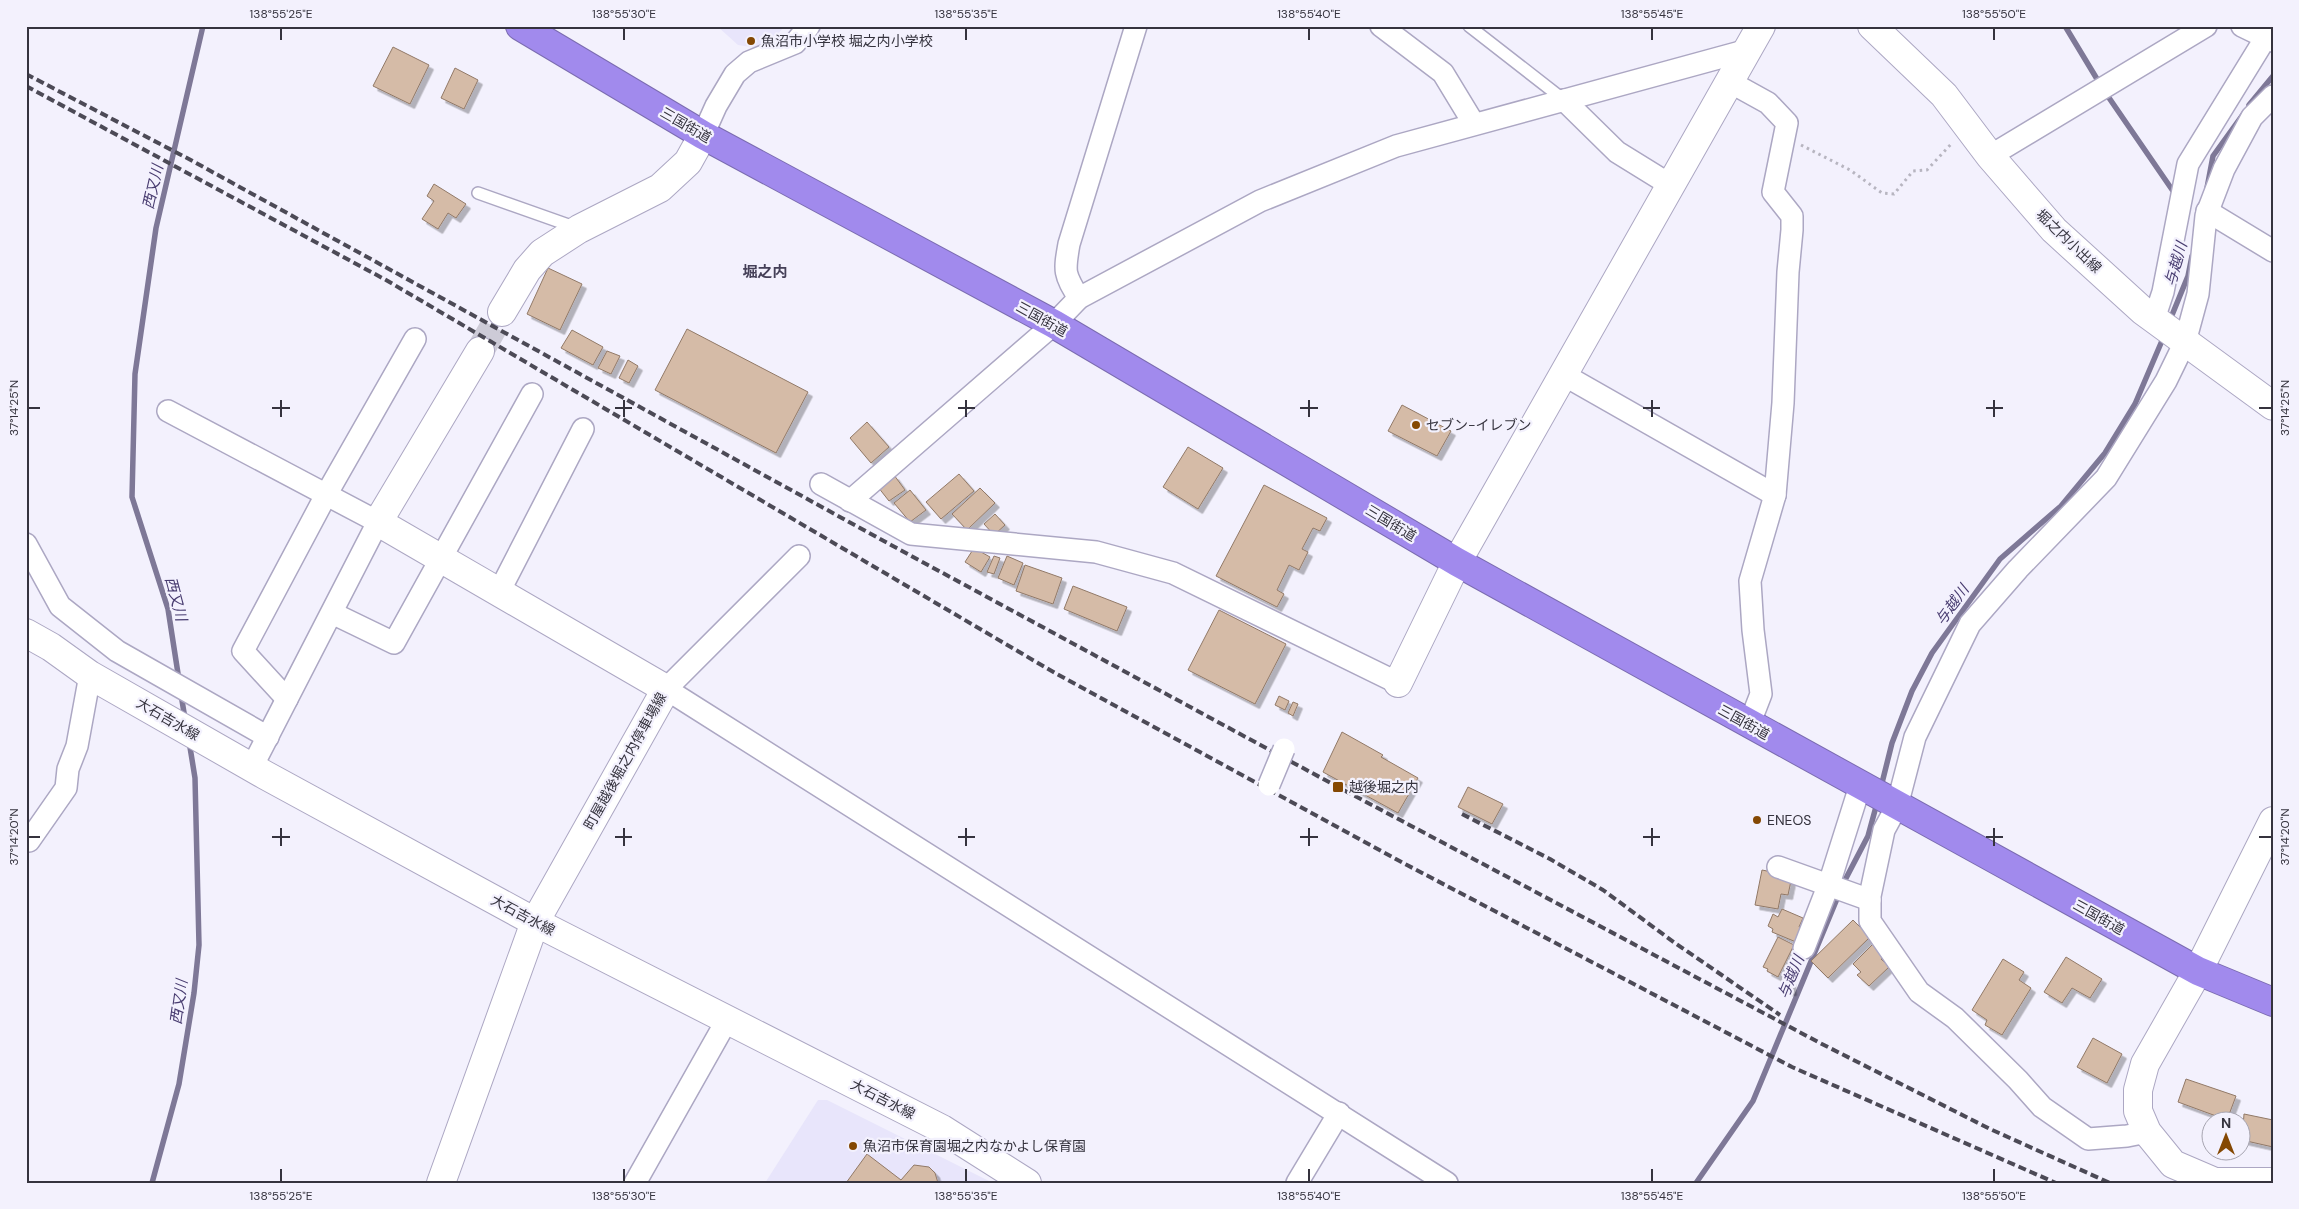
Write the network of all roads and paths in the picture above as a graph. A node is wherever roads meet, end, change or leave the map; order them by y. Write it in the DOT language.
graph roads {
  1 [pos="520,26"];
  2 [pos="809,26"];
  3 [pos="1136,26"];
  4 [pos="1381,26"];
  5 [pos="1469,26"];
  6 [pos="1761,26"];
  7 [pos="1872,26"];
  8 [pos="2206,26"];
  9 [pos="2242,26"];
  10 [pos="2269,39"];
  11 [pos="1748,50"];
  12 [pos="1730,82"];
  13 [pos="2273,96"];
  14 [pos="1564,100"];
  15 [pos="1474,124"];
  16 [pos="1968,127"];
  17 [pos="703,134"];
  18 [pos="1785,136"];
  19 [pos="1990,156"];
  20 [pos="2195,161"];
  21 [pos="2222,174"];
  22 [pos="1672,186"];
  23 [pos="478,193"];
  24 [pos="2208,211"];
  25 [pos="579,229"];
  26 [pos="2273,251"];
  27 [pos="1079,298"];
  28 [pos="502,312"];
  29 [pos="1054,324"];
  30 [pos="2168,329"];
  31 [pos="415,339"];
  32 [pos="480,352"];
  33 [pos="1564,375"];
  34 [pos="532,394"];
  35 [pos="2273,406"];
  36 [pos="168,411"];
  37 [pos="583,429"];
  38 [pos="820,484"];
  39 [pos="326,495"];
  40 [pos="1775,495"];
  41 [pos="850,502"];
  42 [pos="378,522"];
  43 [pos="26,544"];
  44 [pos="799,556"];
  45 [pos="440,558"];
  46 [pos="1457,562"];
  47 [pos="499,592"];
  48 [pos="332,613"];
  49 [pos="26,633"];
  50 [pos="90,675"];
  51 [pos="1398,683"];
  52 [pos="666,689"];
  53 [pos="287,699"];
  54 [pos="1749,725"];
  55 [pos="268,737"];
  56 [pos="1284,749"];
  57 [pos="252,767"];
  58 [pos="1269,785"];
  59 [pos="1860,786"];
  60 [pos="1897,806"];
  61 [pos="2273,821"];
  62 [pos="26,841"];
  63 [pos="1778,867"];
  64 [pos="1829,886"];
  65 [pos="1861,897"];
  66 [pos="535,922"];
  67 [pos="1804,948"];
  68 [pos="2198,971"];
  69 [pos="2273,1002"];
  70 [pos="727,1020"];
  71 [pos="1339,1113"];
  72 [pos="2146,1132"];
  73 [pos="2273,1182"];
  74 [pos="441,1183"];
  75 [pos="635,1183"];
  76 [pos="1027,1183"];
  77 [pos="1297,1183"];
  78 [pos="1448,1183"];
  1 -- 17 [label="highway, 三国街道"];
  2 -- 17 [label="street"];
  3 -- 27 [label="street"];
  4 -- 15 [label="street"];
  5 -- 14 [label="lane"];
  6 -- 11 [label="main road"];
  7 -- 16 [label="main road, 堀之内小出線"];
  8 -- 19 [label="street"];
  9 -- 10 [label="street"];
  10 -- 20 [label="street"];
  11 -- 12 [label="main road"];
  11 -- 14 [label="street"];
  12 -- 18 [label="street"];
  12 -- 22 [label="main road"];
  13 -- 21 [label="street"];
  14 -- 15 [label="street"];
  14 -- 22 [label="street"];
  15 -- 27 [label="street"];
  16 -- 18 [label="path"];
  16 -- 19 [label="main road, 堀之内小出線"];
  17 -- 25 [label="main road"];
  17 -- 29 [label="highway, 三国街道"];
  18 -- 40 [label="street"];
  19 -- 30 [label="main road, 堀之内小出線"];
  20 -- 21 [label="street"];
  20 -- 30 [label="street"];
  21 -- 24 [label="street"];
  22 -- 33 [label="main road"];
  23 -- 25 [label="lane"];
  24 -- 26 [label="street"];
  24 -- 30 [label="street"];
  25 -- 28 [label="main road"];
  27 -- 29 [label="street"];
  29 -- 41 [label="street"];
  29 -- 46 [label="highway, 三国街道"];
  30 -- 35 [label="main road, 堀之内小出線"];
  30 -- 60 [label="street"];
  31 -- 39 [label="street"];
  32 -- 42 [label="main road"];
  33 -- 40 [label="street"];
  33 -- 46 [label="main road"];
  34 -- 45 [label="street"];
  36 -- 39 [label="street"];
  37 -- 47 [label="street"];
  38 -- 41 [label="street"];
  39 -- 42 [label="street"];
  39 -- 53 [label="street"];
  40 -- 54 [label="street"];
  41 -- 51 [label="street"];
  42 -- 45 [label="main road, 町屋越後堀之内停車場線"];
  42 -- 48 [label="street"];
  43 -- 55 [label="street"];
  44 -- 52 [label="street"];
  45 -- 47 [label="main road, 町屋越後堀之内停車場線"];
  45 -- 48 [label="street"];
  46 -- 51 [label="main road"];
  46 -- 54 [label="highway, 三国街道"];
  47 -- 52 [label="main road, 町屋越後堀之内停車場線"];
  48 -- 53 [label="street"];
  49 -- 50 [label="main road, 大石吉水線"];
  50 -- 57 [label="main road, 大石吉水線"];
  50 -- 62 [label="street"];
  52 -- 66 [label="main road, 町屋越後堀之内停車場線"];
  52 -- 71 [label="street"];
  53 -- 55 [label="street"];
  54 -- 59 [label="highway, 三国街道"];
  55 -- 57 [label="street"];
  56 -- 58 [label="street, bridge"];
  57 -- 66 [label="main road, 大石吉水線"];
  59 -- 60 [label="highway, 三国街道"];
  59 -- 64 [label="street"];
  60 -- 65 [label="street"];
  60 -- 68 [label="highway, 三国街道"];
  61 -- 68 [label="main road"];
  63 -- 64 [label="street"];
  64 -- 65 [label="street"];
  64 -- 67 [label="street"];
  65 -- 72 [label="street"];
  66 -- 70 [label="main road, 大石吉水線"];
  66 -- 74 [label="main road, 町屋越後堀之内停車場線"];
  68 -- 69 [label="highway, 三国街道"];
  68 -- 72 [label="main road"];
  70 -- 75 [label="street"];
  70 -- 76 [label="main road, 大石吉水線"];
  71 -- 77 [label="street"];
  71 -- 78 [label="street"];
  72 -- 73 [label="main road"];
}
